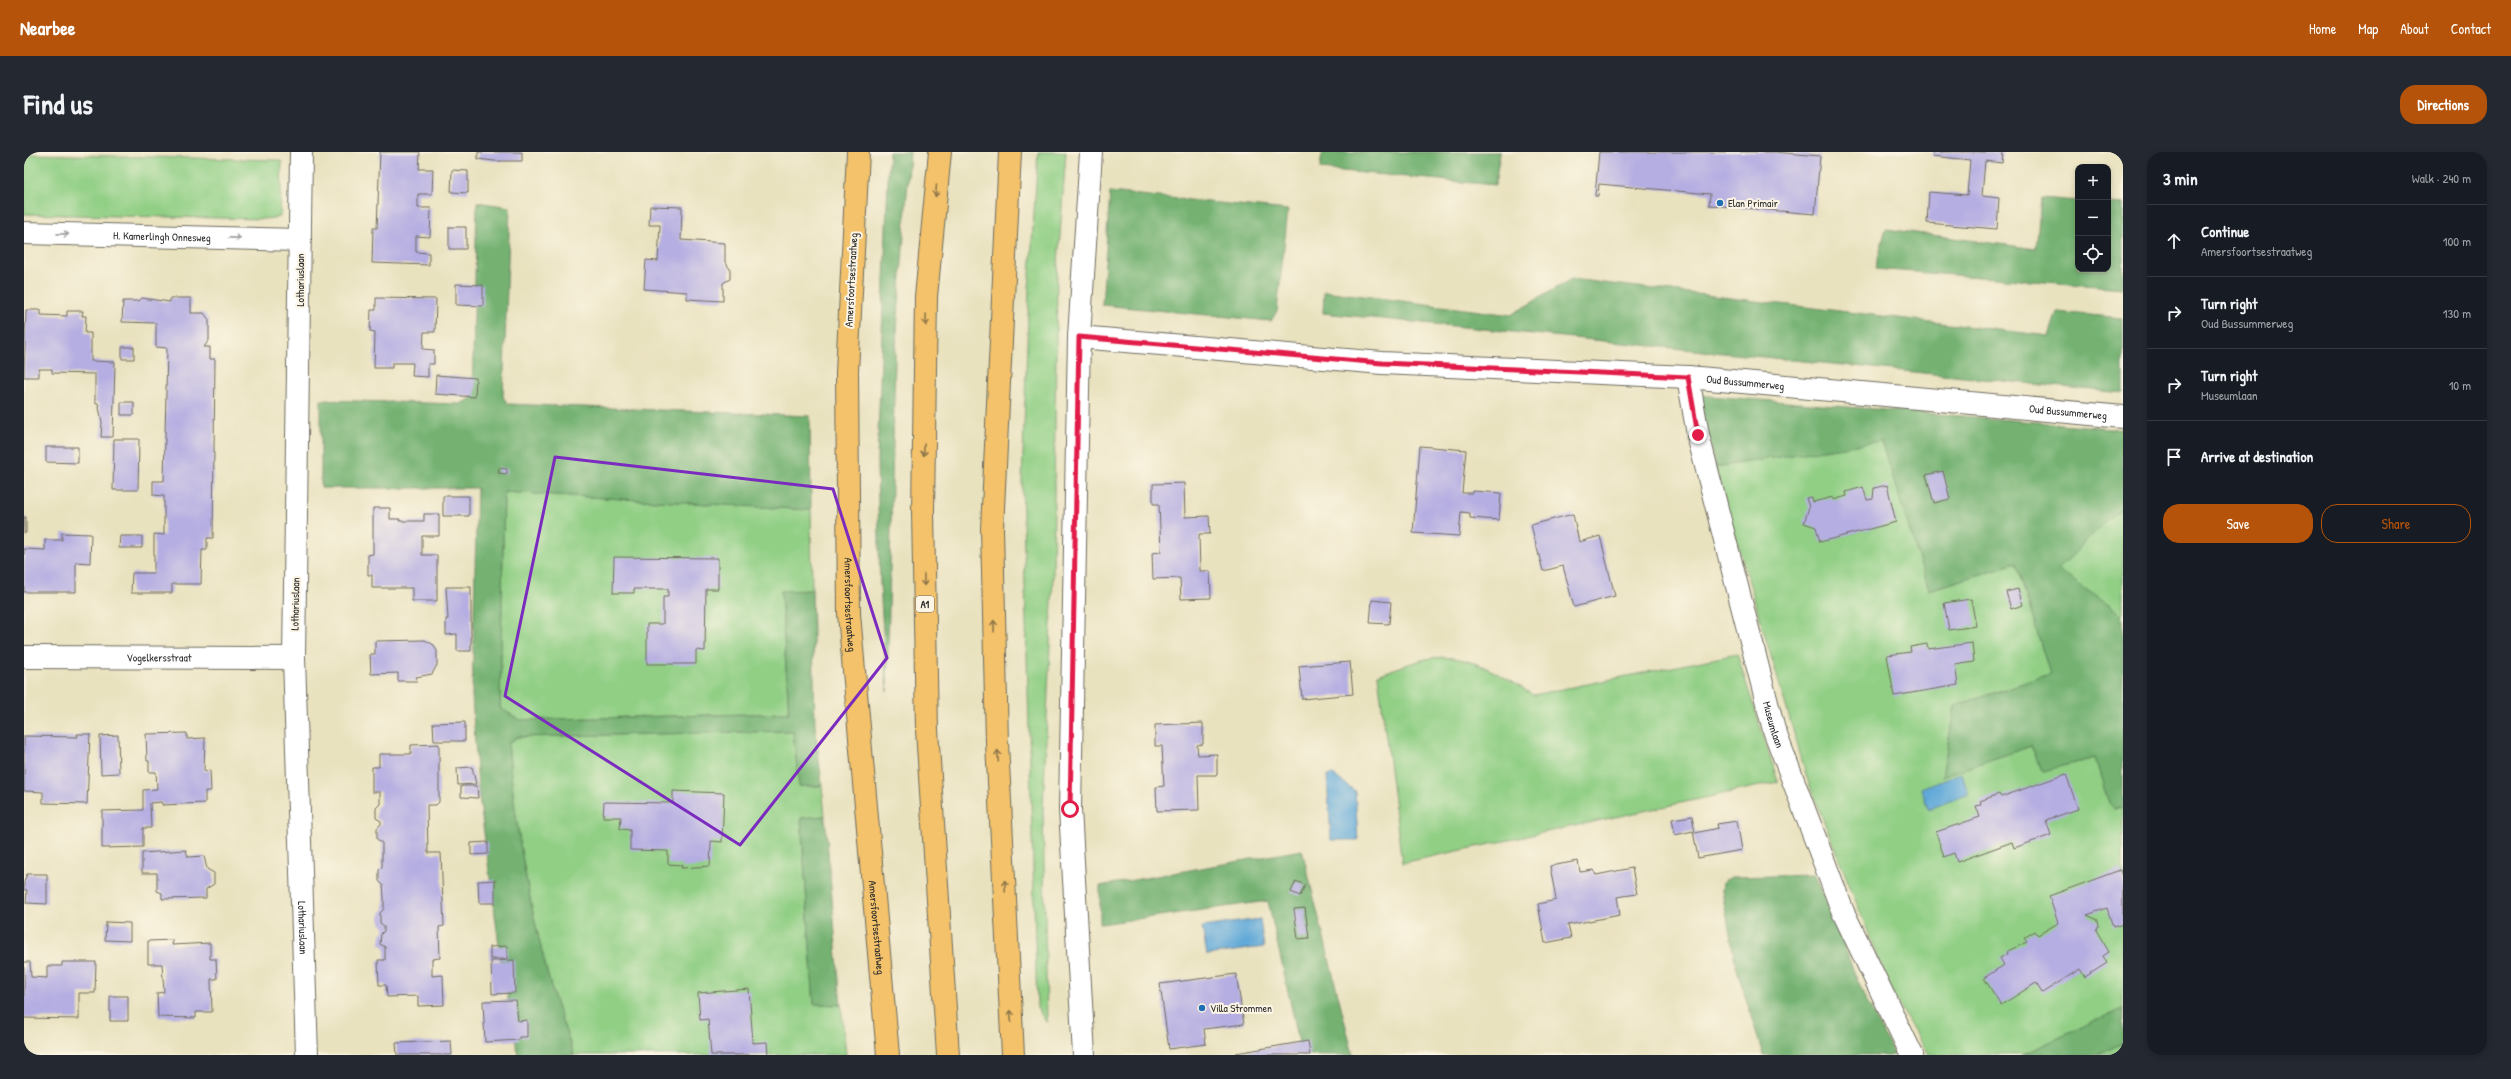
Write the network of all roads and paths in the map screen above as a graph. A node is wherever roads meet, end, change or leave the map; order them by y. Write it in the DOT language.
graph roads {
  1 [pos="301,152"];
  2 [pos="858,152"];
  3 [pos="940,152"];
  4 [pos="1010,152"];
  5 [pos="1091,152"];
  6 [pos="24,233"];
  7 [pos="300,240"];
  8 [pos="1079,337"];
  9 [pos="1688,377"];
  10 [pos="2123,417"];
  11 [pos="24,656"];
  12 [pos="294,658"];
  13 [pos="307,1055"];
  14 [pos="888,1055"];
  15 [pos="948,1055"];
  16 [pos="1013,1055"];
  17 [pos="1084,1055"];
  18 [pos="1912,1055"];
  1 -- 7 [label="street, Lothariuslaan"];
  2 -- 14 [label="main road, Amersfoortsestraatweg"];
  3 -- 15 [label="main road, A1, one-way"];
  16 -- 4 [label="main road, one-way"];
  5 -- 8 [label="street"];
  6 -- 7 [label="street, H. Kamerlingh Onnesweg, one-way"];
  7 -- 12 [label="street, Lothariuslaan"];
  8 -- 9 [label="street, Oud Bussummerweg"];
  8 -- 17 [label="street"];
  9 -- 10 [label="street, Oud Bussummerweg"];
  9 -- 18 [label="street, Museumlaan"];
  11 -- 12 [label="street, Vogelkersstraat"];
  12 -- 13 [label="street, Lothariuslaan"];
}
